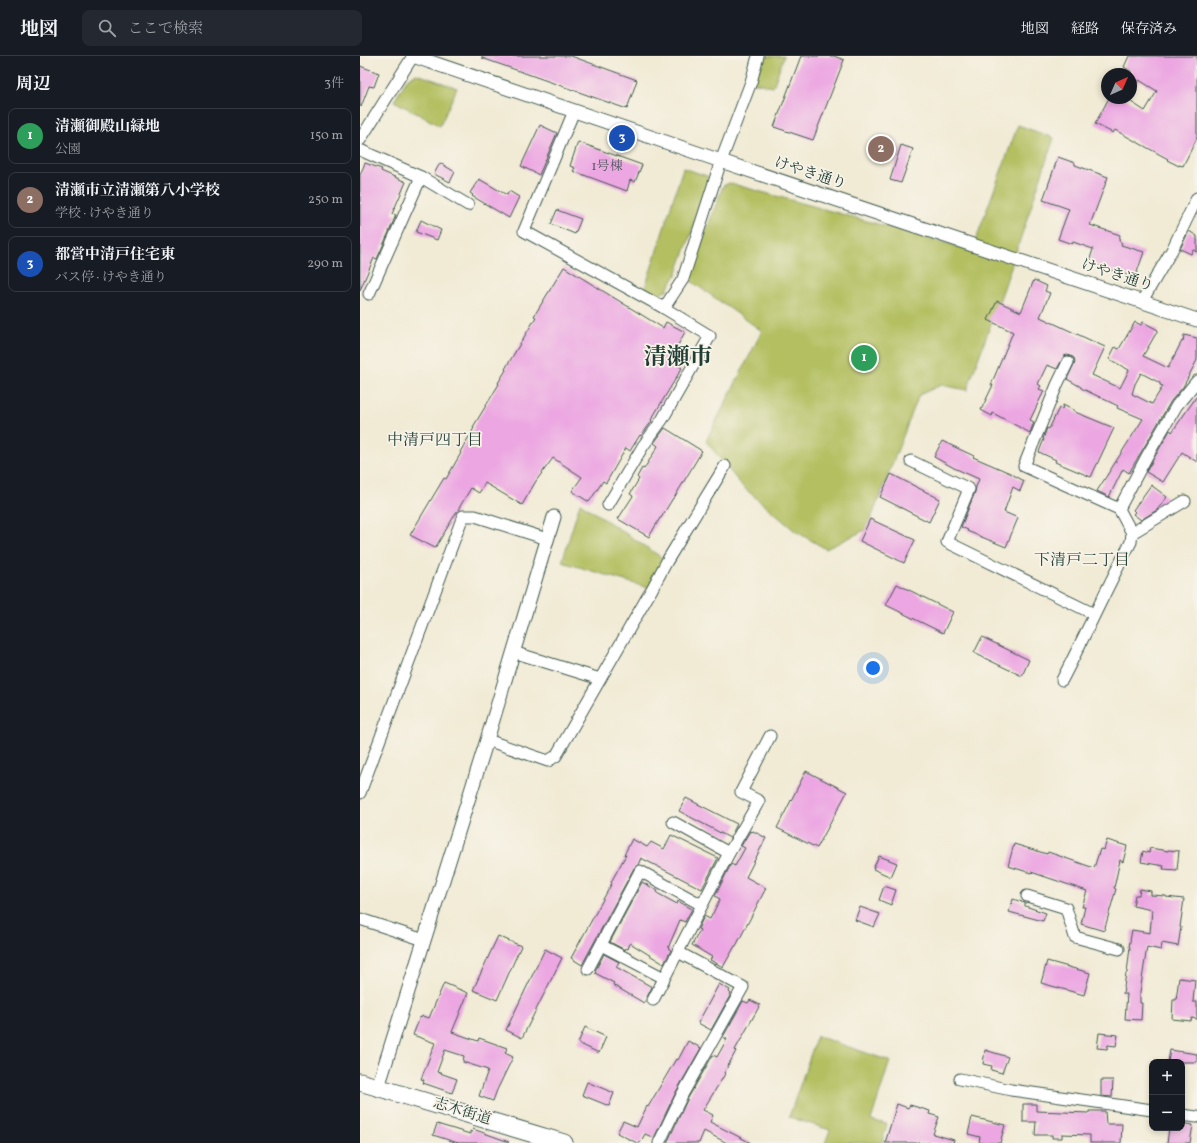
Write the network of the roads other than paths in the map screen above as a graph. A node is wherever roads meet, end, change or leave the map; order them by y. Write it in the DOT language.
graph roads {
  1 [pos="413,56"];
  2 [pos="758,56"];
  3 [pos="574,111"];
  4 [pos="360,140"];
  5 [pos="360,150"];
  6 [pos="721,161"];
  7 [pos="421,177"];
  8 [pos="1197,198"];
  9 [pos="468,204"];
  10 [pos="1193,218"];
  11 [pos="369,294"];
  12 [pos="1142,302"];
  13 [pos="664,308"];
  14 [pos="1197,320"];
  15 [pos="1068,362"];
  16 [pos="1197,381"];
  17 [pos="911,461"];
  18 [pos="725,466"];
  19 [pos="1185,501"];
  20 [pos="608,505"];
  21 [pos="1118,509"];
  22 [pos="554,517"];
  23 [pos="1132,534"];
  24 [pos="548,539"];
  25 [pos="1094,614"];
  26 [pos="513,652"];
  27 [pos="600,679"];
  28 [pos="1062,680"];
  29 [pos="770,736"];
  30 [pos="486,740"];
  31 [pos="360,793"];
  32 [pos="673,822"];
  33 [pos="729,853"];
  34 [pos="1027,896"];
  35 [pos="702,904"];
  36 [pos="360,919"];
  37 [pos="424,940"];
  38 [pos="601,945"];
  39 [pos="1119,949"];
  40 [pos="678,952"];
  41 [pos="588,969"];
  42 [pos="664,978"];
  43 [pos="653,1000"];
  44 [pos="960,1079"];
  45 [pos="360,1082"];
  46 [pos="378,1087"];
  47 [pos="1149,1110"];
  48 [pos="1185,1115"];
  49 [pos="1197,1117"];
  50 [pos="564,1143"];
  51 [pos="659,1143"];
  1 -- 3 [label="street, けやき通り"];
  1 -- 4 [label="street"];
  2 -- 6 [label="street"];
  3 -- 6 [label="street, けやき通り"];
  3 -- 13 [label="street"];
  5 -- 7 [label="street"];
  6 -- 12 [label="street, けやき通り"];
  6 -- 13 [label="street"];
  7 -- 9 [label="street"];
  7 -- 11 [label="street"];
  8 -- 10 [label="street"];
  10 -- 12 [label="street"];
  12 -- 14 [label="street, けやき通り"];
  13 -- 20 [label="street"];
  15 -- 21 [label="street"];
  16 -- 21 [label="street"];
  17 -- 25 [label="street"];
  18 -- 27 [label="street"];
  19 -- 23 [label="street"];
  21 -- 23 [label="street"];
  22 -- 24 [label="street"];
  23 -- 25 [label="street"];
  24 -- 26 [label="street"];
  24 -- 31 [label="street"];
  25 -- 28 [label="street"];
  26 -- 27 [label="street"];
  26 -- 30 [label="street"];
  27 -- 30 [label="street"];
  29 -- 33 [label="street"];
  30 -- 37 [label="street"];
  32 -- 33 [label="street"];
  33 -- 35 [label="street"];
  34 -- 39 [label="street"];
  35 -- 38 [label="street"];
  35 -- 40 [label="street"];
  36 -- 37 [label="street"];
  37 -- 46 [label="street"];
  38 -- 41 [label="street"];
  38 -- 42 [label="street"];
  40 -- 42 [label="street"];
  40 -- 51 [label="street"];
  42 -- 43 [label="street"];
  44 -- 47 [label="street"];
  45 -- 46 [label="main road, 志木街道"];
  46 -- 50 [label="main road, 志木街道"];
  48 -- 49 [label="street"];
}
